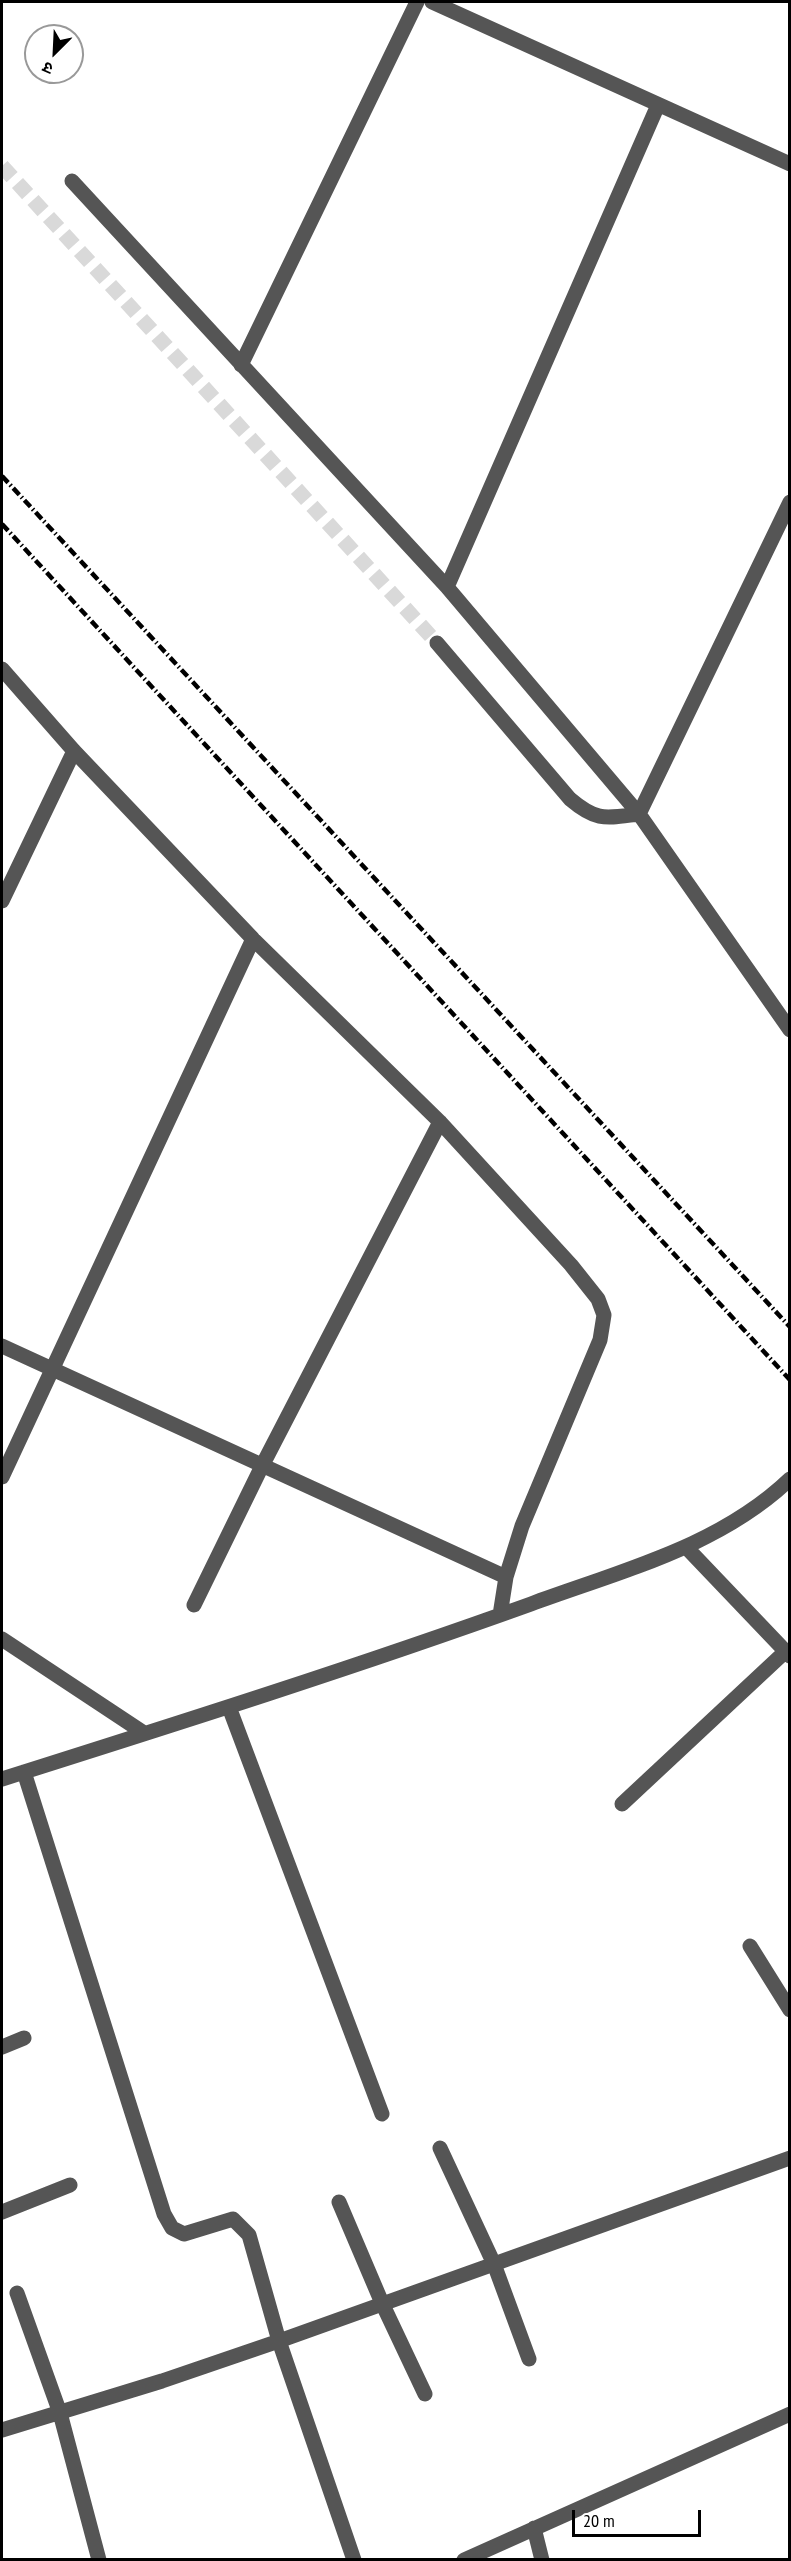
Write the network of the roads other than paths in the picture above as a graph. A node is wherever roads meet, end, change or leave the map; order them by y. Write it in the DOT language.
graph roads {
  1 [pos="417,2"];
  2 [pos="432,2"];
  3 [pos="658,105"];
  4 [pos="789,164"];
  5 [pos="72,182"];
  6 [pos="241,365"];
  7 [pos="789,502"];
  8 [pos="447,587"];
  9 [pos="436,643"];
  10 [pos="2,669"];
  11 [pos="74,751"];
  12 [pos="639,814"];
  13 [pos="2,901"];
  14 [pos="253,939"];
  15 [pos="789,1030"];
  16 [pos="440,1122"];
  17 [pos="2,1347"];
  18 [pos="52,1370"];
  19 [pos="262,1466"];
  20 [pos="2,1477"];
  21 [pos="789,1479"];
  22 [pos="686,1547"];
  23 [pos="506,1577"];
  24 [pos="194,1605"];
  25 [pos="501,1615"];
  26 [pos="2,1639"];
  27 [pos="788,1654"];
  28 [pos="229,1707"];
  29 [pos="144,1733"];
  30 [pos="24,1772"];
  31 [pos="2,1779"];
  32 [pos="622,1804"];
  33 [pos="750,1946"];
  34 [pos="789,2010"];
  35 [pos="24,2038"];
  36 [pos="2,2047"];
  37 [pos="382,2114"];
  38 [pos="440,2148"];
  39 [pos="789,2158"];
  40 [pos="70,2185"];
  41 [pos="339,2202"];
  42 [pos="2,2212"];
  43 [pos="494,2264"];
  44 [pos="17,2292"];
  45 [pos="382,2303"];
  46 [pos="279,2341"];
  47 [pos="529,2359"];
  48 [pos="425,2394"];
  49 [pos="60,2413"];
  50 [pos="789,2414"];
  51 [pos="2,2430"];
  52 [pos="534,2528"];
  53 [pos="99,2559"];
  54 [pos="354,2559"];
  55 [pos="464,2559"];
  56 [pos="542,2559"];
  1 -- 6 [label="street"];
  2 -- 3 [label="street"];
  3 -- 4 [label="street"];
  3 -- 8 [label="street"];
  5 -- 6 [label="street"];
  6 -- 8 [label="street"];
  7 -- 12 [label="street"];
  8 -- 12 [label="street"];
  9 -- 12 [label="street"];
  10 -- 11 [label="street"];
  11 -- 13 [label="street"];
  11 -- 14 [label="street"];
  12 -- 15 [label="street"];
  14 -- 16 [label="street"];
  14 -- 18 [label="street"];
  16 -- 19 [label="street"];
  16 -- 23 [label="street"];
  17 -- 18 [label="street"];
  18 -- 19 [label="street"];
  18 -- 20 [label="street"];
  19 -- 23 [label="street"];
  19 -- 24 [label="street"];
  21 -- 22 [label="street"];
  22 -- 25 [label="street"];
  22 -- 27 [label="street"];
  23 -- 25 [label="street"];
  25 -- 28 [label="street"];
  26 -- 29 [label="street"];
  27 -- 32 [label="street"];
  28 -- 29 [label="street"];
  28 -- 37 [label="street"];
  29 -- 30 [label="street"];
  30 -- 31 [label="street"];
  30 -- 46 [label="street"];
  33 -- 34 [label="street"];
  35 -- 36 [label="street"];
  38 -- 43 [label="street"];
  39 -- 43 [label="street"];
  40 -- 42 [label="street"];
  41 -- 45 [label="street"];
  43 -- 45 [label="street"];
  43 -- 47 [label="street"];
  44 -- 49 [label="street"];
  45 -- 46 [label="street"];
  45 -- 48 [label="street"];
  46 -- 49 [label="street"];
  46 -- 54 [label="street"];
  49 -- 51 [label="street"];
  49 -- 53 [label="street"];
  50 -- 52 [label="street"];
  52 -- 55 [label="street"];
  52 -- 56 [label="street"];
}
